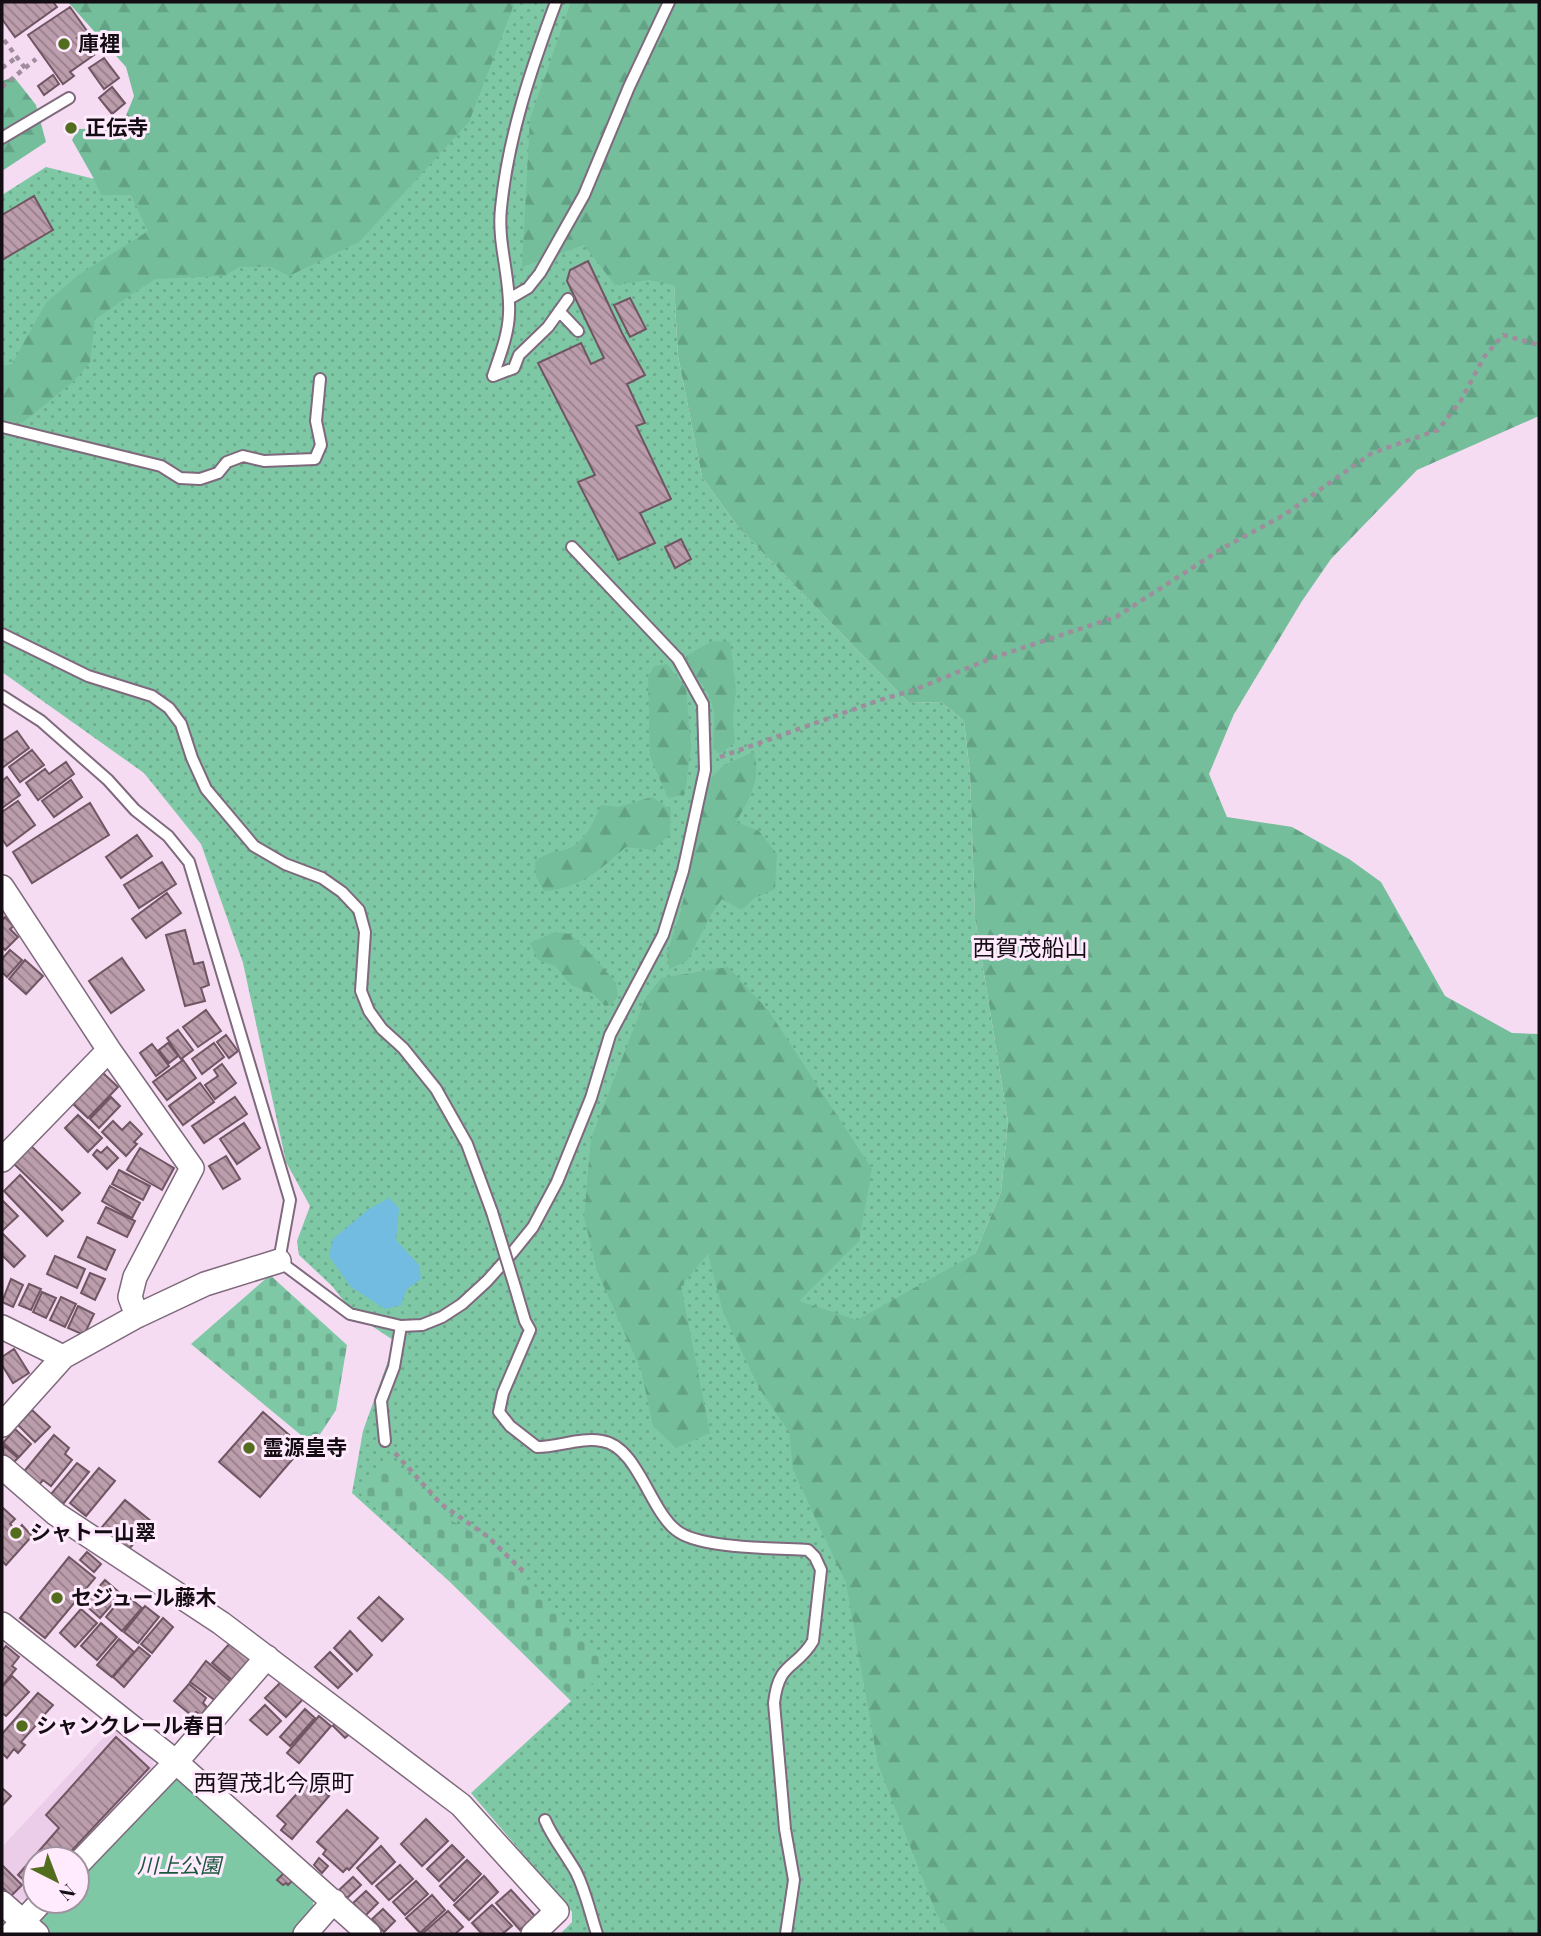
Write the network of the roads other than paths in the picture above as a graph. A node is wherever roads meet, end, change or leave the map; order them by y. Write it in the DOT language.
graph roads {
  1 [pos="556,2"];
  2 [pos="669,2"];
  3 [pos="69,99"];
  4 [pos="2,138"];
  5 [pos="509,299"];
  6 [pos="568,299"];
  7 [pos="559,310"];
  8 [pos="578,331"];
  9 [pos="320,379"];
  10 [pos="2,427"];
  11 [pos="572,547"];
  12 [pos="2,634"];
  13 [pos="2,696"];
  14 [pos="2,887"];
  15 [pos="109,1050"];
  16 [pos="2,1160"];
  17 [pos="279,1261"];
  18 [pos="137,1316"];
  19 [pos="401,1326"];
  20 [pos="2,1327"];
  21 [pos="63,1357"];
  22 [pos="2,1425"];
  23 [pos="385,1441"];
  24 [pos="2,1467"];
  25 [pos="2,1624"];
  26 [pos="267,1657"];
  27 [pos="176,1762"];
  28 [pos="545,1820"];
  29 [pos="91,1850"];
  30 [pos="334,1901"];
  31 [pos="2,1903"];
  32 [pos="33,1915"];
  33 [pos="24,1930"];
  34 [pos="305,1934"];
  35 [pos="369,1934"];
  36 [pos="533,1934"];
  37 [pos="597,1934"];
  38 [pos="786,1934"];
  1 -- 5 [label="lane"];
  2 -- 5 [label="lane"];
  3 -- 4 [label="lane"];
  5 -- 7 [label="lane"];
  6 -- 7 [label="lane"];
  7 -- 8 [label="lane"];
  9 -- 10 [label="lane"];
  11 -- 19 [label="lane"];
  12 -- 38 [label="lane, bridge"];
  13 -- 17 [label="lane"];
  14 -- 15 [label="street"];
  15 -- 16 [label="street"];
  15 -- 18 [label="street"];
  17 -- 18 [label="street"];
  17 -- 19 [label="lane"];
  18 -- 21 [label="street"];
  19 -- 23 [label="lane"];
  20 -- 21 [label="street"];
  21 -- 22 [label="street"];
  24 -- 26 [label="street"];
  25 -- 27 [label="street"];
  26 -- 27 [label="street"];
  26 -- 36 [label="street"];
  27 -- 29 [label="street"];
  27 -- 30 [label="street"];
  28 -- 37 [label="lane"];
  30 -- 34 [label="street"];
  30 -- 35 [label="street"];
  31 -- 33 [label="street"];
  32 -- 33 [label="street"];
}
